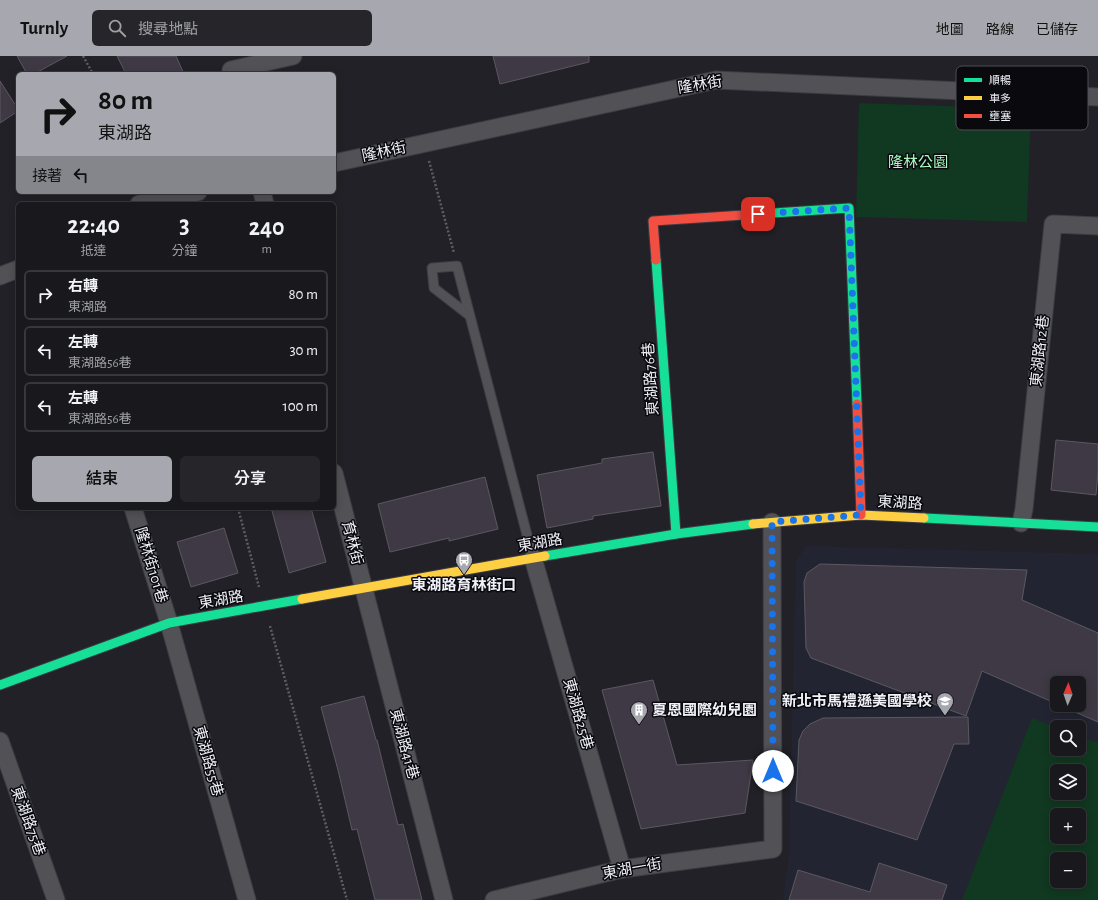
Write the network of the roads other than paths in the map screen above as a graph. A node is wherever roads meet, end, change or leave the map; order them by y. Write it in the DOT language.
graph roads {
  1 [pos="294,56"];
  2 [pos="230,67"];
  3 [pos="956,91"];
  4 [pos="1088,97"];
  5 [pos="1098,97"];
  6 [pos="336,163"];
  7 [pos="188,194"];
  8 [pos="149,202"];
  9 [pos="1098,226"];
  10 [pos="16,270"];
  11 [pos="0,276"];
  12 [pos="470,316"];
  13 [pos="336,481"];
  14 [pos="134,510"];
  15 [pos="861,515"];
  16 [pos="772,522"];
  17 [pos="1021,523"];
  18 [pos="1098,527"];
  19 [pos="676,534"];
  20 [pos="533,558"];
  21 [pos="364,589"];
  22 [pos="169,623"];
  23 [pos="0,684"];
  24 [pos="0,741"];
  25 [pos="622,869"];
  26 [pos="56,900"];
  27 [pos="247,900"];
  28 [pos="444,900"];
  29 [pos="494,900"];
  1 -- 2 [label="street"];
  3 -- 6 [label="street, 隆林街"];
  4 -- 5 [label="street, 隆林街"];
  7 -- 8 [label="street"];
  9 -- 17 [label="street, 東湖路12巷"];
  10 -- 11 [label="street"];
  12 -- 12 [label="lane"];
  12 -- 20 [label="lane"];
  13 -- 21 [label="street, 育林街"];
  14 -- 22 [label="street, 隆林街101巷"];
  15 -- 16 [label="street, 東湖路"];
  15 -- 17 [label="street, 東湖路"];
  15 -- 19 [label="street, 東湖路76巷"];
  16 -- 19 [label="street, 東湖路"];
  16 -- 25 [label="street, 東湖一街"];
  17 -- 18 [label="street, 東湖路"];
  19 -- 20 [label="street, 東湖路"];
  20 -- 21 [label="street, 東湖路"];
  20 -- 25 [label="street, 東湖路25巷"];
  21 -- 22 [label="street, 東湖路"];
  21 -- 28 [label="street, 東湖路41巷"];
  22 -- 23 [label="street, 東湖路"];
  22 -- 27 [label="street, 東湖路55巷"];
  24 -- 26 [label="street, 東湖路75巷"];
  25 -- 29 [label="street, 東湖一街"];
}
